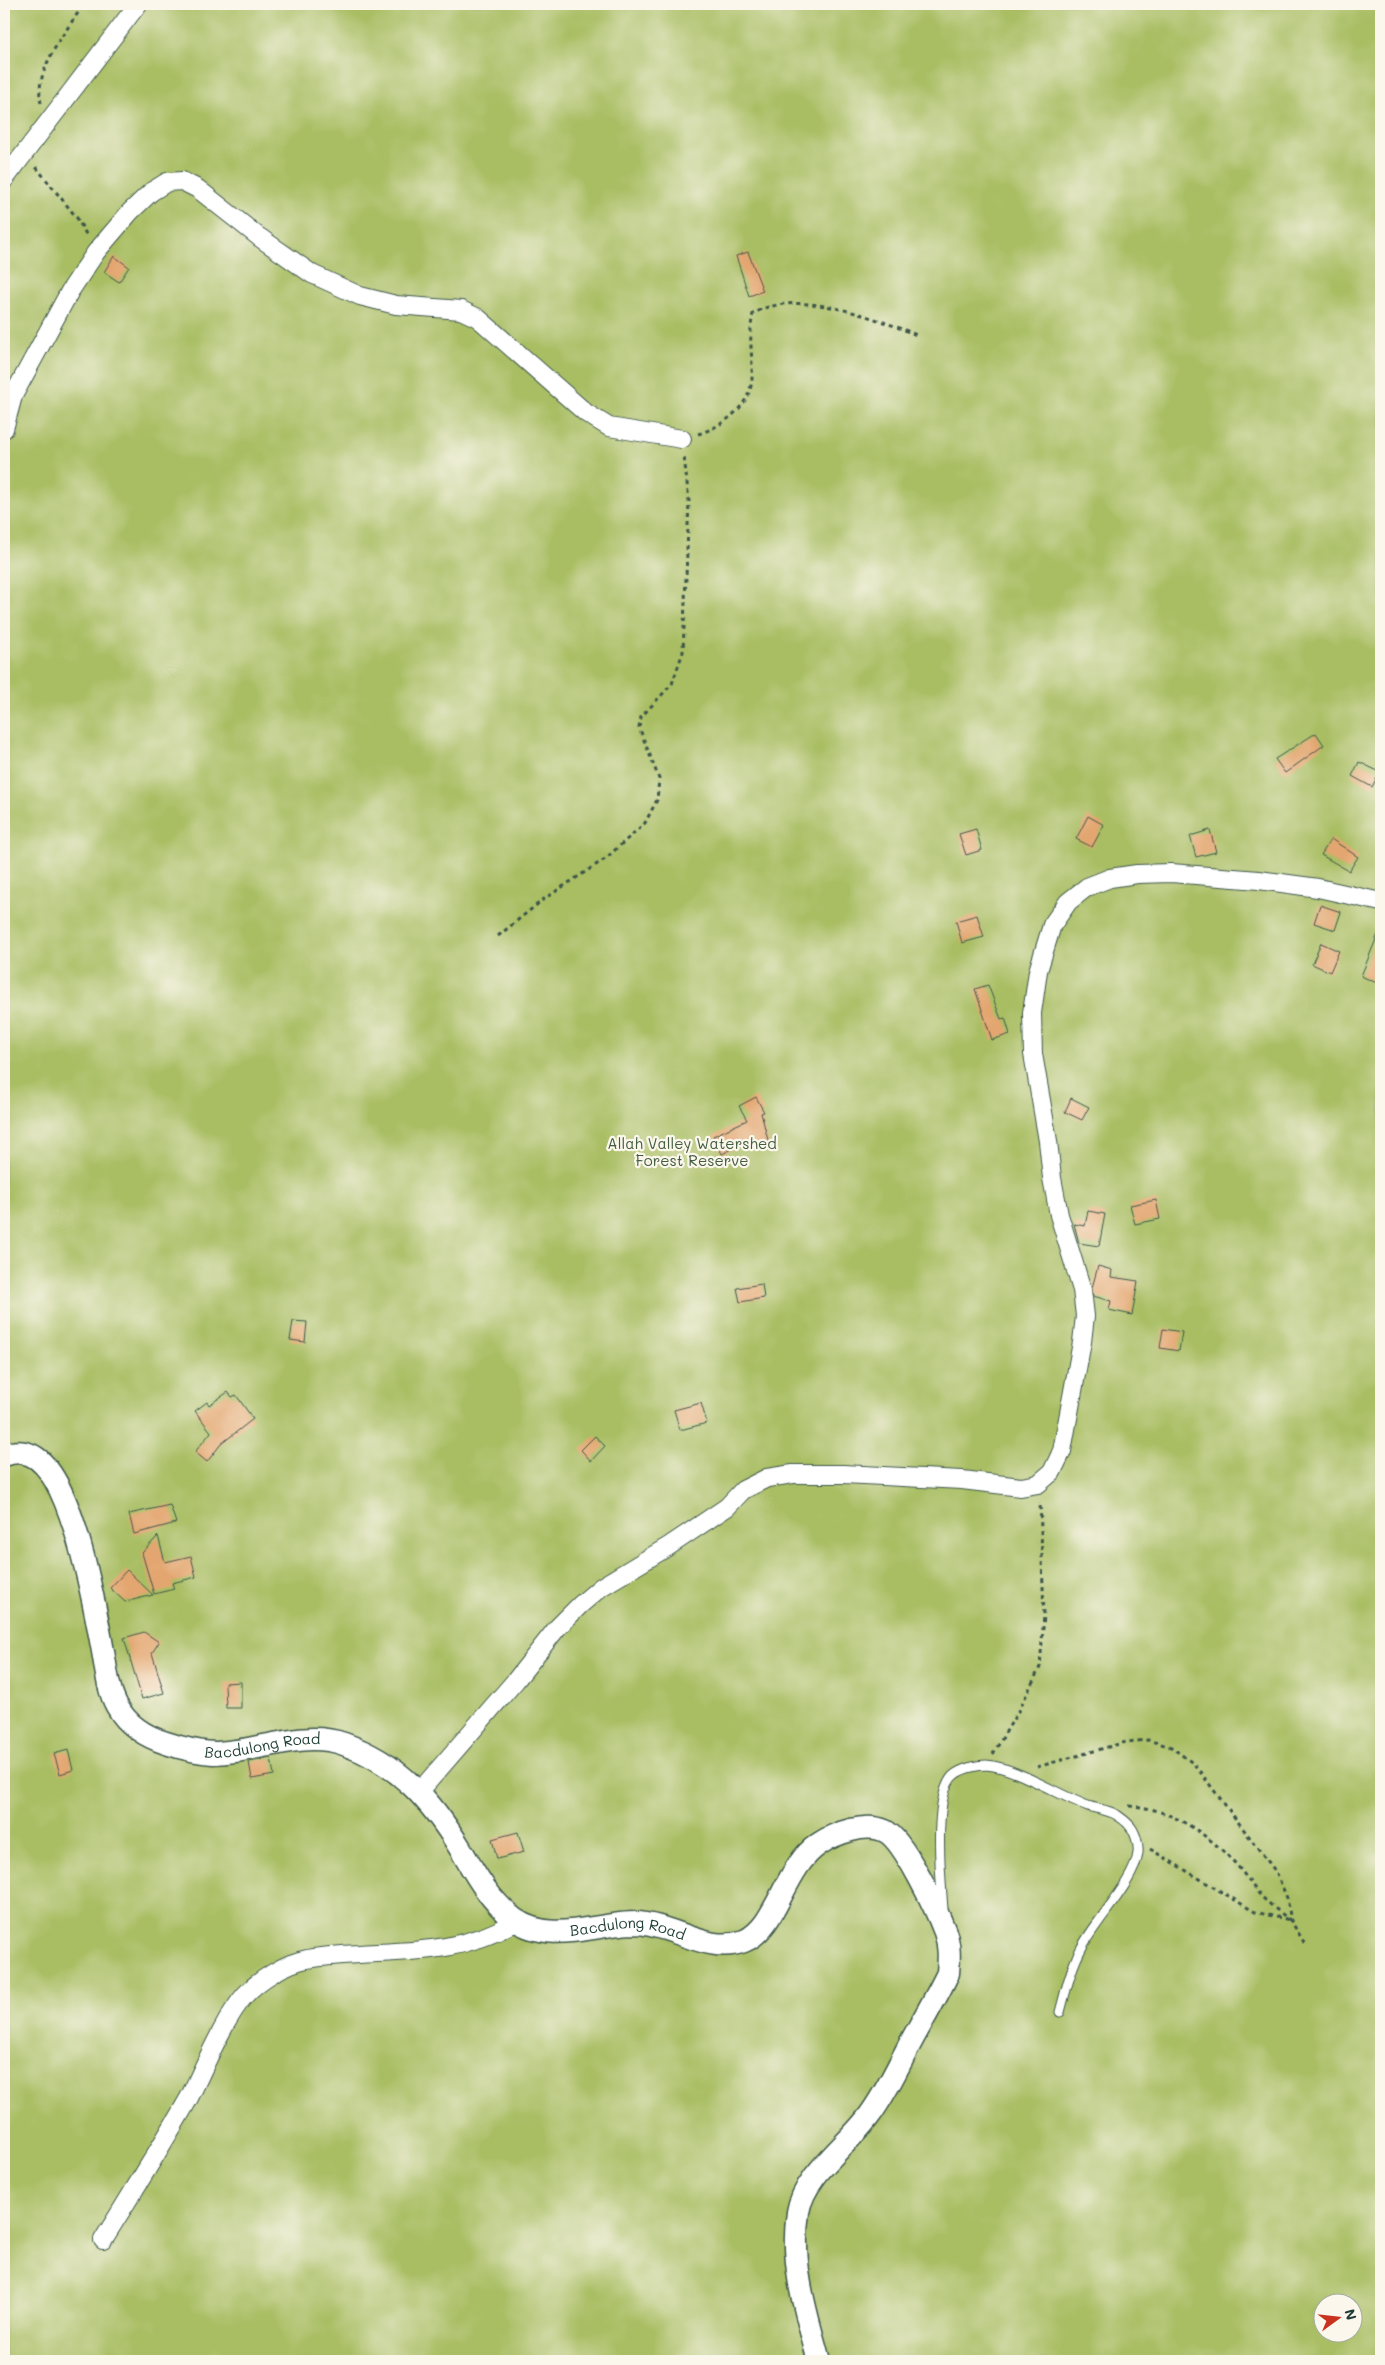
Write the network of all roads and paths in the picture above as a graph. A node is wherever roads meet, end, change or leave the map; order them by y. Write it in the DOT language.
graph roads {
  1 [pos="84,4"];
  2 [pos="138,4"];
  3 [pos="46,123"];
  4 [pos="24,153"];
  5 [pos="4,180"];
  6 [pos="96,252"];
  7 [pos="919,336"];
  8 [pos="4,429"];
  9 [pos="682,439"];
  10 [pos="1381,902"];
  11 [pos="498,936"];
  12 [pos="4,1455"];
  13 [pos="1038,1484"];
  14 [pos="986,1765"];
  15 [pos="1017,1773"];
  16 [pos="420,1791"];
  17 [pos="1124,1806"];
  18 [pos="1137,1840"];
  19 [pos="1291,1920"];
  20 [pos="517,1921"];
  21 [pos="946,1934"];
  22 [pos="1305,1944"];
  23 [pos="1060,2012"];
  24 [pos="103,2240"];
  25 [pos="819,2361"];
  1 -- 3 [label="path"];
  2 -- 3 [label="street"];
  3 -- 4 [label="street"];
  4 -- 5 [label="street"];
  4 -- 6 [label="path"];
  6 -- 8 [label="street"];
  6 -- 9 [label="street"];
  7 -- 9 [label="path"];
  9 -- 11 [label="path"];
  10 -- 13 [label="street"];
  12 -- 16 [label="street, Bacdulong Road"];
  13 -- 14 [label="path"];
  13 -- 16 [label="street"];
  14 -- 15 [label="lane"];
  14 -- 21 [label="lane"];
  15 -- 18 [label="lane"];
  15 -- 19 [label="path"];
  16 -- 20 [label="street, Bacdulong Road"];
  17 -- 19 [label="path"];
  18 -- 19 [label="path"];
  18 -- 23 [label="lane"];
  19 -- 22 [label="path"];
  20 -- 21 [label="street, Bacdulong Road"];
  20 -- 24 [label="street"];
  21 -- 25 [label="street, Bacdulong Road"];
}
